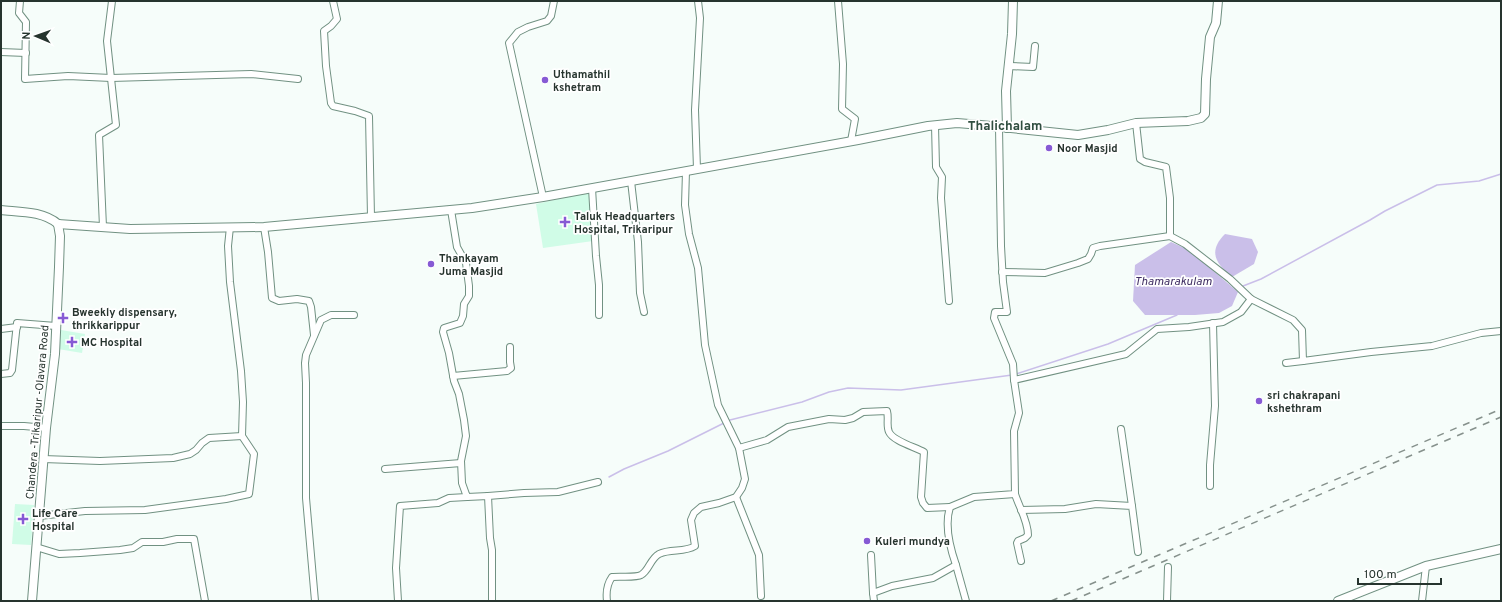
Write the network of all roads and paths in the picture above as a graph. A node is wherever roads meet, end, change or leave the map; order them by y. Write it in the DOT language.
graph roads {
  1 [pos="20,1"];
  2 [pos="112,1"];
  3 [pos="333,1"];
  4 [pos="554,1"];
  5 [pos="698,1"];
  6 [pos="838,1"];
  7 [pos="1013,1"];
  8 [pos="1218,1"];
  9 [pos="1036,46"];
  10 [pos="1,52"];
  11 [pos="26,53"];
  12 [pos="1009,66"];
  13 [pos="111,78"];
  14 [pos="298,79"];
  15 [pos="1136,123"];
  16 [pos="935,125"];
  17 [pos="1003,127"];
  18 [pos="851,141"];
  19 [pos="697,169"];
  20 [pos="686,171"];
  21 [pos="631,181"];
  22 [pos="592,188"];
  23 [pos="543,197"];
  24 [pos="1,210"];
  25 [pos="451,210"];
  26 [pos="371,217"];
  27 [pos="58,224"];
  28 [pos="103,227"];
  29 [pos="230,227"];
  30 [pos="264,227"];
  31 [pos="1170,236"];
  32 [pos="1002,272"];
  33 [pos="1251,299"];
  34 [pos="949,301"];
  35 [pos="644,312"];
  36 [pos="354,315"];
  37 [pos="599,315"];
  38 [pos="1213,324"];
  39 [pos="56,326"];
  40 [pos="1,328"];
  41 [pos="17,328"];
  42 [pos="1501,332"];
  43 [pos="314,337"];
  44 [pos="510,347"];
  45 [pos="1303,361"];
  46 [pos="1286,363"];
  47 [pos="1,374"];
  48 [pos="453,376"];
  49 [pos="1014,376"];
  50 [pos="1,426"];
  51 [pos="46,428"];
  52 [pos="1121,429"];
  53 [pos="242,436"];
  54 [pos="739,448"];
  55 [pos="44,459"];
  56 [pos="461,463"];
  57 [pos="385,469"];
  58 [pos="598,482"];
  59 [pos="1210,486"];
  60 [pos="1015,494"];
  61 [pos="488,496"];
  62 [pos="467,497"];
  63 [pos="736,497"];
  64 [pos="1132,506"];
  65 [pos="950,507"];
  66 [pos="1021,510"];
  67 [pos="39,516"];
  68 [pos="36,547"];
  69 [pos="1501,549"];
  70 [pos="1138,552"];
  71 [pos="871,555"];
  72 [pos="1021,560"];
  73 [pos="956,565"];
  74 [pos="1426,566"];
  75 [pos="1168,567"];
  76 [pos="873,593"];
  77 [pos="760,596"];
  78 [pos="32,601"];
  79 [pos="205,601"];
  80 [pos="315,601"];
  81 [pos="398,601"];
  82 [pos="492,601"];
  83 [pos="607,601"];
  84 [pos="874,601"];
  85 [pos="966,601"];
  86 [pos="1167,601"];
  87 [pos="1338,601"];
  88 [pos="1422,601"];
  1 -- 11 [label="street"];
  2 -- 13 [label="street"];
  3 -- 26 [label="street"];
  4 -- 23 [label="street"];
  5 -- 19 [label="street"];
  6 -- 18 [label="street"];
  7 -- 12 [label="main road"];
  8 -- 15 [label="main road"];
  9 -- 12 [label="street"];
  10 -- 11 [label="street"];
  11 -- 13 [label="street"];
  12 -- 17 [label="main road"];
  13 -- 14 [label="street"];
  13 -- 28 [label="street"];
  15 -- 17 [label="main road"];
  15 -- 31 [label="street"];
  16 -- 17 [label="main road"];
  16 -- 18 [label="main road"];
  16 -- 34 [label="street"];
  17 -- 32 [label="street"];
  18 -- 19 [label="main road"];
  19 -- 20 [label="main road"];
  20 -- 21 [label="main road"];
  20 -- 54 [label="street"];
  21 -- 22 [label="main road"];
  21 -- 35 [label="street"];
  22 -- 23 [label="main road"];
  22 -- 37 [label="street"];
  23 -- 25 [label="main road"];
  24 -- 27 [label="main road"];
  25 -- 26 [label="main road"];
  25 -- 48 [label="street"];
  26 -- 30 [label="main road"];
  27 -- 28 [label="main road"];
  27 -- 39 [label="main road, Chandera -Trikaripur -Olavara Road"];
  28 -- 29 [label="main road"];
  29 -- 30 [label="main road"];
  29 -- 53 [label="street"];
  30 -- 43 [label="street"];
  31 -- 32 [label="street"];
  31 -- 33 [label="street"];
  32 -- 49 [label="street"];
  33 -- 38 [label="street"];
  33 -- 45 [label="street"];
  36 -- 43 [label="street"];
  38 -- 49 [label="street"];
  38 -- 59 [label="street"];
  39 -- 41 [label="street"];
  39 -- 51 [label="main road, Chandera -Trikaripur -Olavara Road"];
  40 -- 41 [label="street"];
  41 -- 47 [label="street"];
  42 -- 45 [label="street"];
  43 -- 80 [label="street"];
  44 -- 48 [label="street"];
  45 -- 46 [label="street"];
  48 -- 56 [label="street"];
  49 -- 60 [label="street"];
  50 -- 51 [label="street"];
  51 -- 55 [label="main road, Chandera -Trikaripur -Olavara Road"];
  52 -- 64 [label="street"];
  53 -- 55 [label="street"];
  53 -- 67 [label="street"];
  54 -- 63 [label="street"];
  54 -- 65 [label="street"];
  55 -- 67 [label="main road, Chandera -Trikaripur -Olavara Road"];
  56 -- 57 [label="street"];
  56 -- 62 [label="street"];
  58 -- 61 [label="street"];
  60 -- 65 [label="street"];
  60 -- 66 [label="street"];
  61 -- 62 [label="street"];
  61 -- 82 [label="street"];
  62 -- 81 [label="street"];
  63 -- 77 [label="street"];
  63 -- 83 [label="street"];
  64 -- 66 [label="street"];
  64 -- 70 [label="street"];
  65 -- 73 [label="street"];
  66 -- 72 [label="street"];
  67 -- 68 [label="main road, Chandera -Trikaripur -Olavara Road"];
  68 -- 78 [label="main road, Chandera -Trikaripur -Olavara Road"];
  68 -- 79 [label="street"];
  69 -- 74 [label="main road"];
  71 -- 76 [label="street"];
  73 -- 76 [label="street"];
  73 -- 85 [label="street"];
  74 -- 87 [label="main road"];
  74 -- 88 [label="street"];
  75 -- 86 [label="street"];
  76 -- 84 [label="street"];
}
